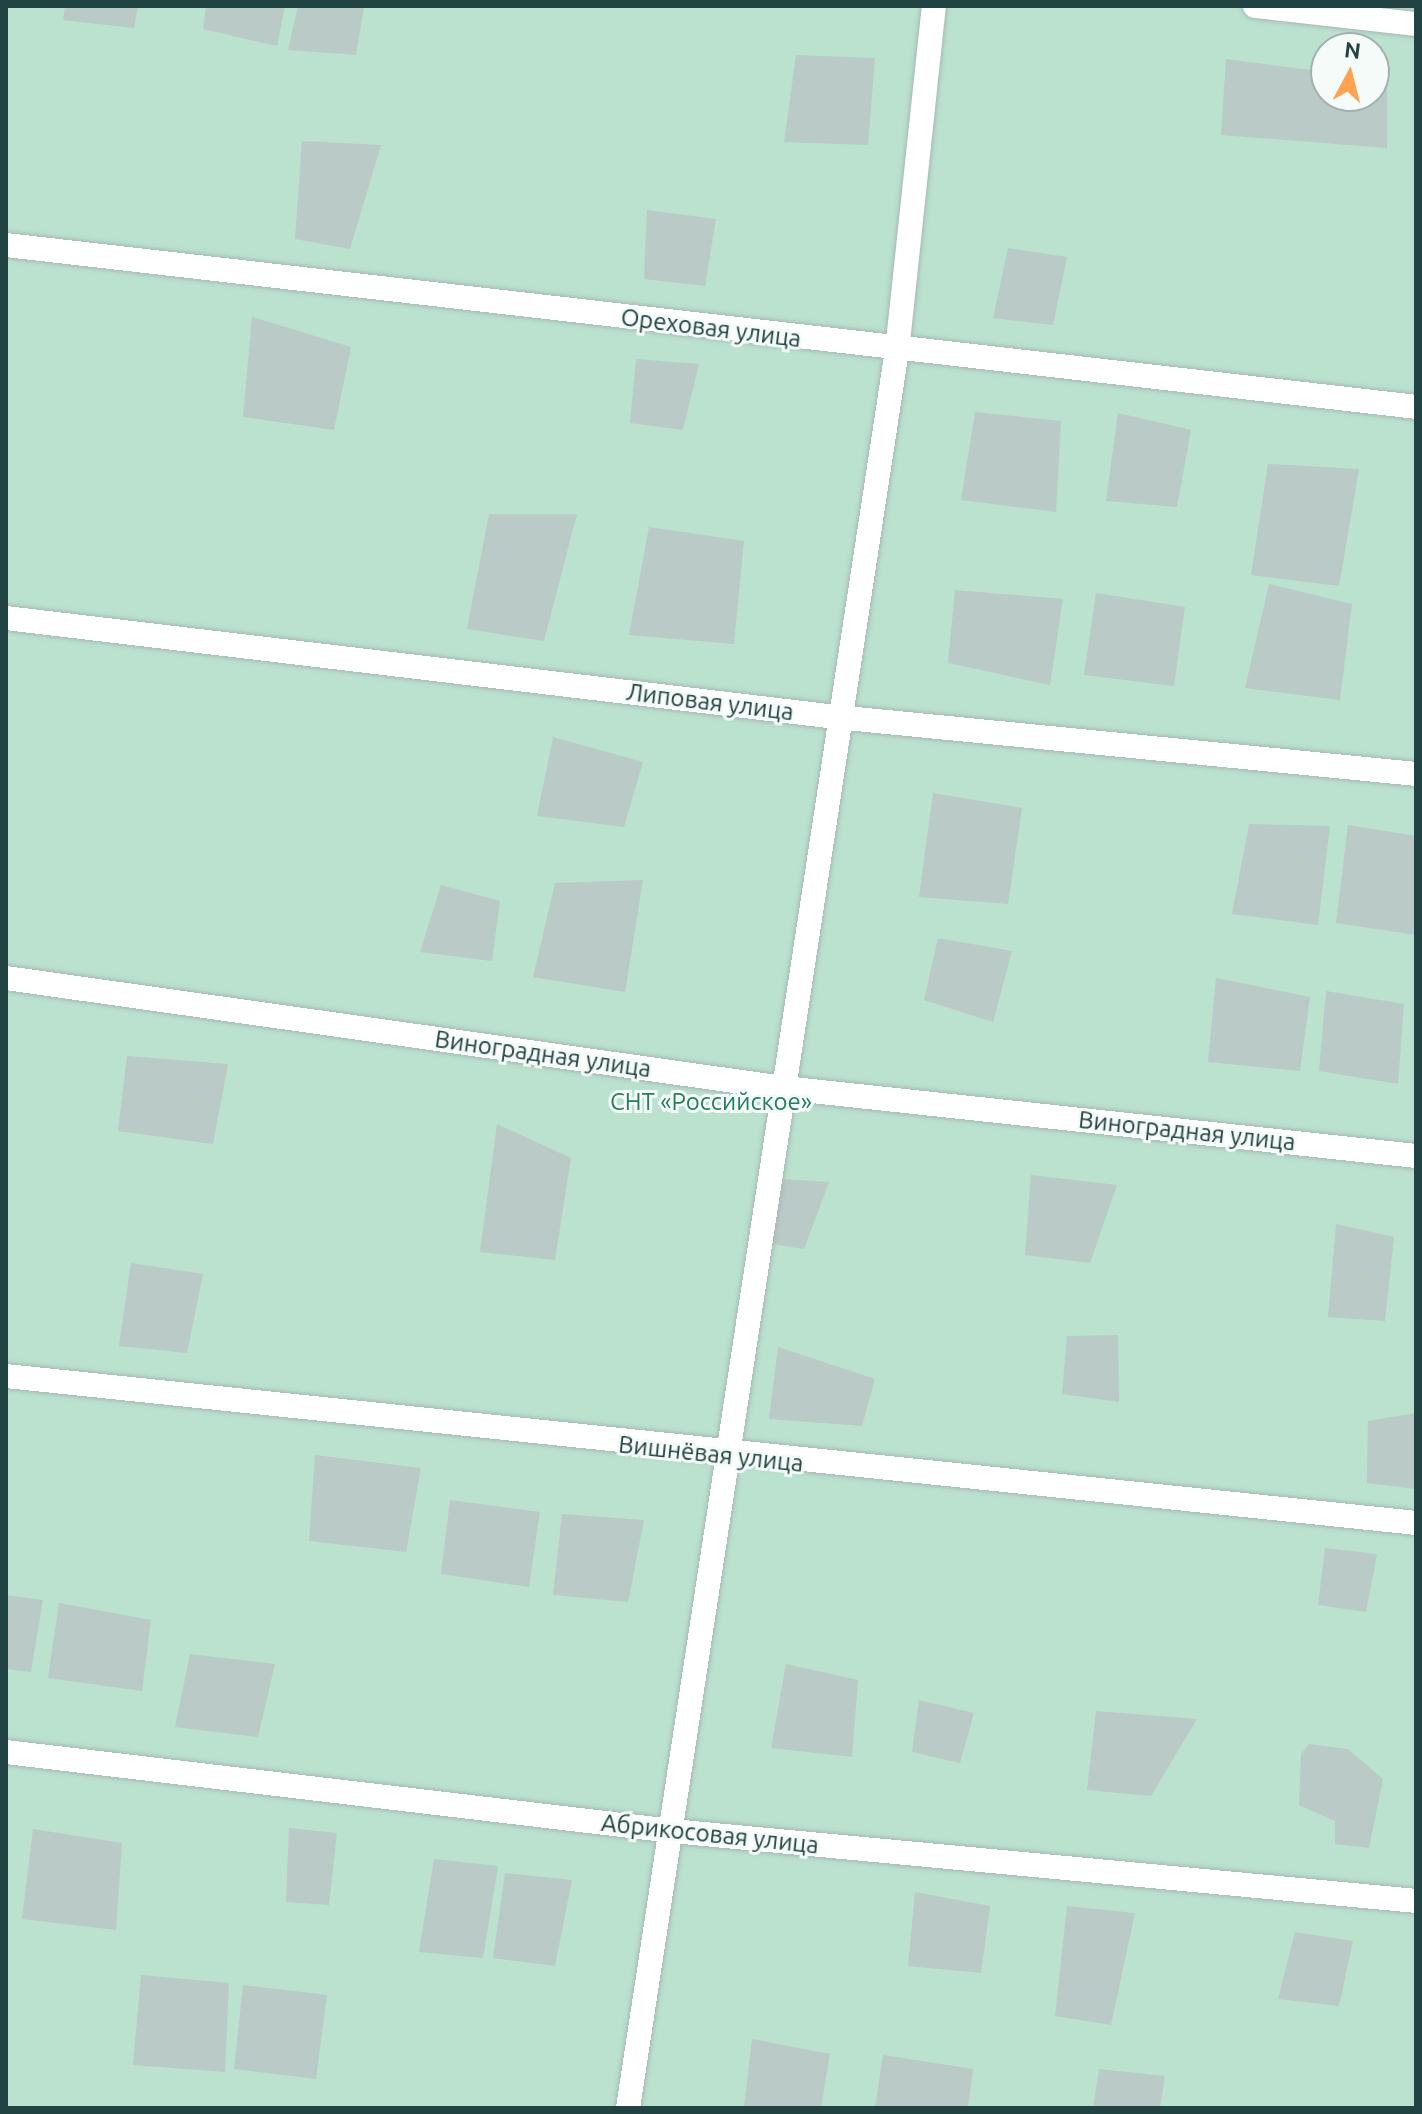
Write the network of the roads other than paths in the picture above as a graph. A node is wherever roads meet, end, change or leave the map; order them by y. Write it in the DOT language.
graph roads {
  1 [pos="934,6"];
  2 [pos="1255,6"];
  3 [pos="1416,24"];
  4 [pos="6,245"];
  5 [pos="897,351"];
  6 [pos="1416,407"];
  7 [pos="6,618"];
  8 [pos="836,717"];
  9 [pos="1416,774"];
  10 [pos="6,978"];
  11 [pos="784,1088"];
  12 [pos="1416,1156"];
  13 [pos="6,1376"];
  14 [pos="726,1457"];
  15 [pos="1416,1523"];
  16 [pos="6,1752"];
  17 [pos="672,1831"];
  18 [pos="1416,1901"];
  19 [pos="628,2108"];
  1 -- 5 [label="street"];
  2 -- 3 [label="street"];
  4 -- 5 [label="street, Ореховая улица"];
  5 -- 6 [label="street, Ореховая улица"];
  5 -- 8 [label="street"];
  7 -- 8 [label="street, Липовая улица"];
  8 -- 9 [label="street, Липовая улица"];
  8 -- 11 [label="street"];
  10 -- 11 [label="street, Виноградная улица"];
  11 -- 12 [label="street, Виноградная улица"];
  11 -- 14 [label="street"];
  13 -- 14 [label="street, Вишнёвая улица"];
  14 -- 15 [label="street, Вишнёвая улица"];
  14 -- 17 [label="street"];
  16 -- 17 [label="street, Абрикосовая улица"];
  17 -- 18 [label="street, Абрикосовая улица"];
  17 -- 19 [label="street"];
}
